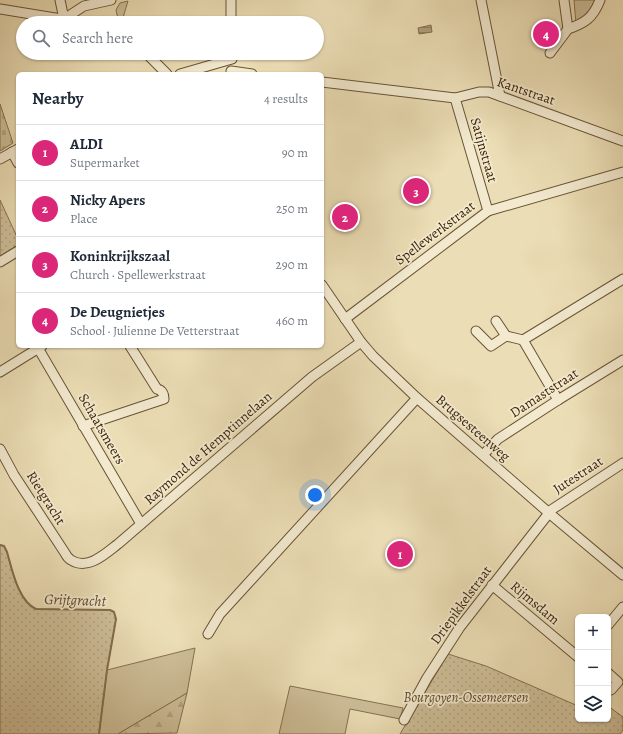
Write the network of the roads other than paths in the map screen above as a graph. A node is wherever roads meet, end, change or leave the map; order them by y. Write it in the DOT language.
graph roads {
  1 [pos="60,0"];
  2 [pos="111,0"];
  3 [pos="231,0"];
  4 [pos="481,0"];
  5 [pos="564,0"];
  6 [pos="600,0"];
  7 [pos="0,9"];
  8 [pos="45,16"];
  9 [pos="63,16"];
  10 [pos="69,16"];
  11 [pos="231,16"];
  12 [pos="568,29"];
  13 [pos="550,53"];
  14 [pos="153,60"];
  15 [pos="220,60"];
  16 [pos="231,60"];
  17 [pos="165,72"];
  18 [pos="186,72"];
  19 [pos="231,72"];
  20 [pos="324,82"];
  21 [pos="500,96"];
  22 [pos="455,98"];
  23 [pos="623,141"];
  24 [pos="15,151"];
  25 [pos="0,159"];
  26 [pos="623,172"];
  27 [pos="488,211"];
  28 [pos="16,252"];
  29 [pos="0,262"];
  30 [pos="623,279"];
  31 [pos="324,288"];
  32 [pos="344,319"];
  33 [pos="496,321"];
  34 [pos="476,331"];
  35 [pos="506,336"];
  36 [pos="523,340"];
  37 [pos="361,342"];
  38 [pos="38,348"];
  39 [pos="41,348"];
  40 [pos="131,348"];
  41 [pos="623,360"];
  42 [pos="0,372"];
  43 [pos="417,398"];
  44 [pos="558,400"];
  45 [pos="83,426"];
  46 [pos="0,449"];
  47 [pos="483,455"];
  48 [pos="623,463"];
  49 [pos="549,512"];
  50 [pos="141,524"];
  51 [pos="71,560"];
  52 [pos="623,575"];
  53 [pos="492,585"];
  54 [pos="623,607"];
  55 [pos="611,621"];
  56 [pos="208,634"];
  57 [pos="575,656"];
  58 [pos="611,674"];
  59 [pos="620,679"];
  60 [pos="611,689"];
  61 [pos="404,720"];
  1 -- 9 [label="street"];
  2 -- 10 [label="street"];
  3 -- 11 [label="street"];
  4 -- 21 [label="street"];
  5 -- 12 [label="street"];
  6 -- 12 [label="street"];
  7 -- 8 [label="street"];
  12 -- 13 [label="street"];
  14 -- 17 [label="street"];
  15 -- 18 [label="street"];
  16 -- 19 [label="street"];
  20 -- 22 [label="street, Kantstraat"];
  21 -- 22 [label="street, Kantstraat"];
  21 -- 23 [label="street, Kantstraat"];
  22 -- 27 [label="street, Satijnstraat"];
  24 -- 25 [label="street"];
  26 -- 27 [label="street, Spellewerkstraat"];
  27 -- 32 [label="street, Spellewerkstraat"];
  28 -- 29 [label="street"];
  30 -- 36 [label="street"];
  31 -- 32 [label="street, Brugsesteenweg"];
  32 -- 37 [label="street, Brugsesteenweg"];
  33 -- 35 [label="street"];
  34 -- 35 [label="street"];
  35 -- 36 [label="street"];
  36 -- 44 [label="street"];
  37 -- 43 [label="street, Brugsesteenweg"];
  37 -- 50 [label="street, Raymond de Hemptinnelaan"];
  38 -- 42 [label="street"];
  39 -- 45 [label="street, Schaatsmeers"];
  40 -- 45 [label="street"];
  41 -- 44 [label="street, Damaststraat"];
  43 -- 47 [label="street, Brugsesteenweg"];
  43 -- 56 [label="street"];
  44 -- 47 [label="street, Damaststraat"];
  45 -- 50 [label="street, Schaatsmeers"];
  46 -- 51 [label="street, Rietgracht"];
  47 -- 49 [label="street, Brugsesteenweg"];
  48 -- 49 [label="street, Jutestraat"];
  49 -- 52 [label="street, Brugsesteenweg"];
  49 -- 53 [label="street, Driepikkelstraat"];
  50 -- 51 [label="street, Raymond de Hemptinnelaan"];
  53 -- 57 [label="street, Rijmsdam"];
  53 -- 61 [label="street, Driepikkelstraat"];
  54 -- 55 [label="street"];
  58 -- 59 [label="street"];
  59 -- 60 [label="street"];
}
